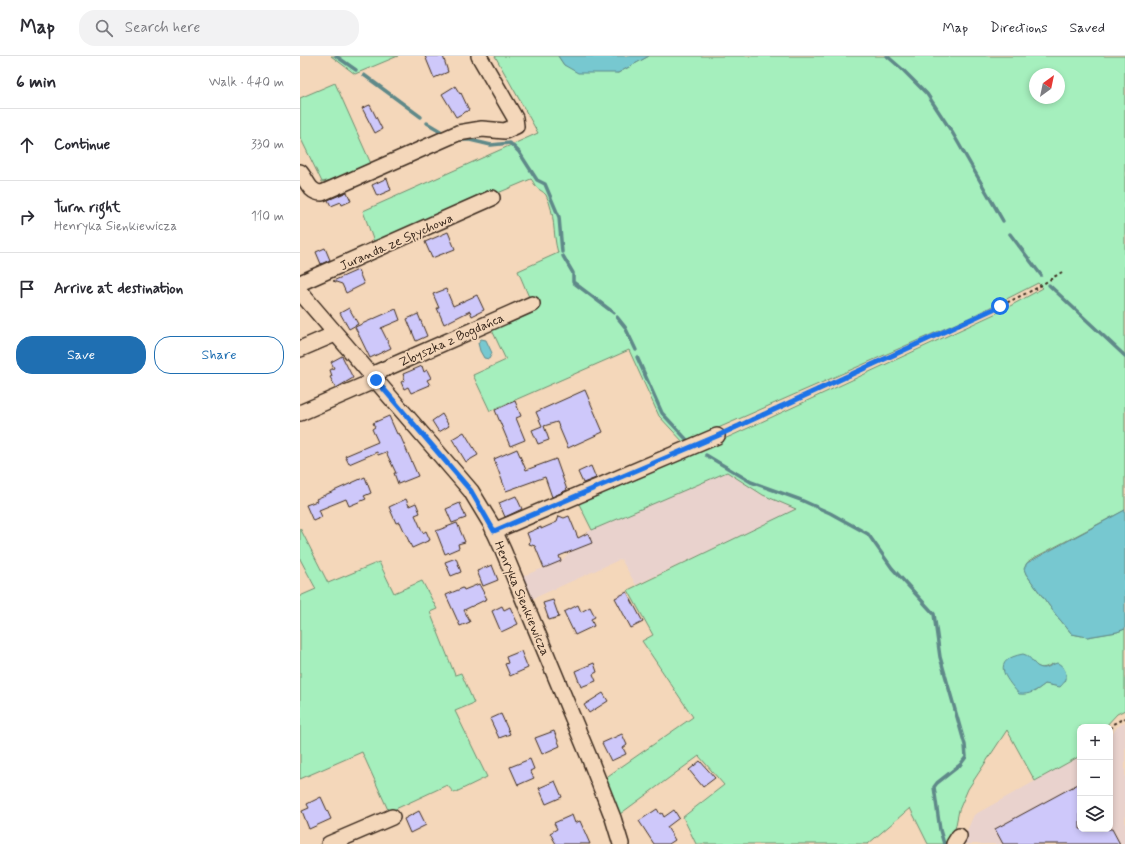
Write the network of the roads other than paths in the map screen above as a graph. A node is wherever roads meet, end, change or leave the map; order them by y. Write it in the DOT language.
graph roads {
  1 [pos="479,56"];
  2 [pos="300,172"];
  3 [pos="492,198"];
  4 [pos="300,283"];
  5 [pos="300,292"];
  6 [pos="532,304"];
  7 [pos="335,334"];
  8 [pos="300,349"];
  9 [pos="374,377"];
  10 [pos="300,413"];
  11 [pos="717,436"];
  12 [pos="494,531"];
  13 [pos="392,817"];
  14 [pos="329,844"];
  15 [pos="621,844"];
  1 -- 2 [label="street"];
  3 -- 4 [label="street, Juranda ze Spychowa"];
  5 -- 7 [label="street, Henryka Sienkiewicza"];
  6 -- 9 [label="street, Zbyszka z Bogdańca"];
  7 -- 8 [label="street"];
  7 -- 9 [label="street, Henryka Sienkiewicza"];
  9 -- 10 [label="street, Zbyszka z Bogdańca"];
  9 -- 12 [label="street, Henryka Sienkiewicza"];
  11 -- 12 [label="street"];
  12 -- 15 [label="street, Henryka Sienkiewicza"];
  13 -- 14 [label="street"];
}
